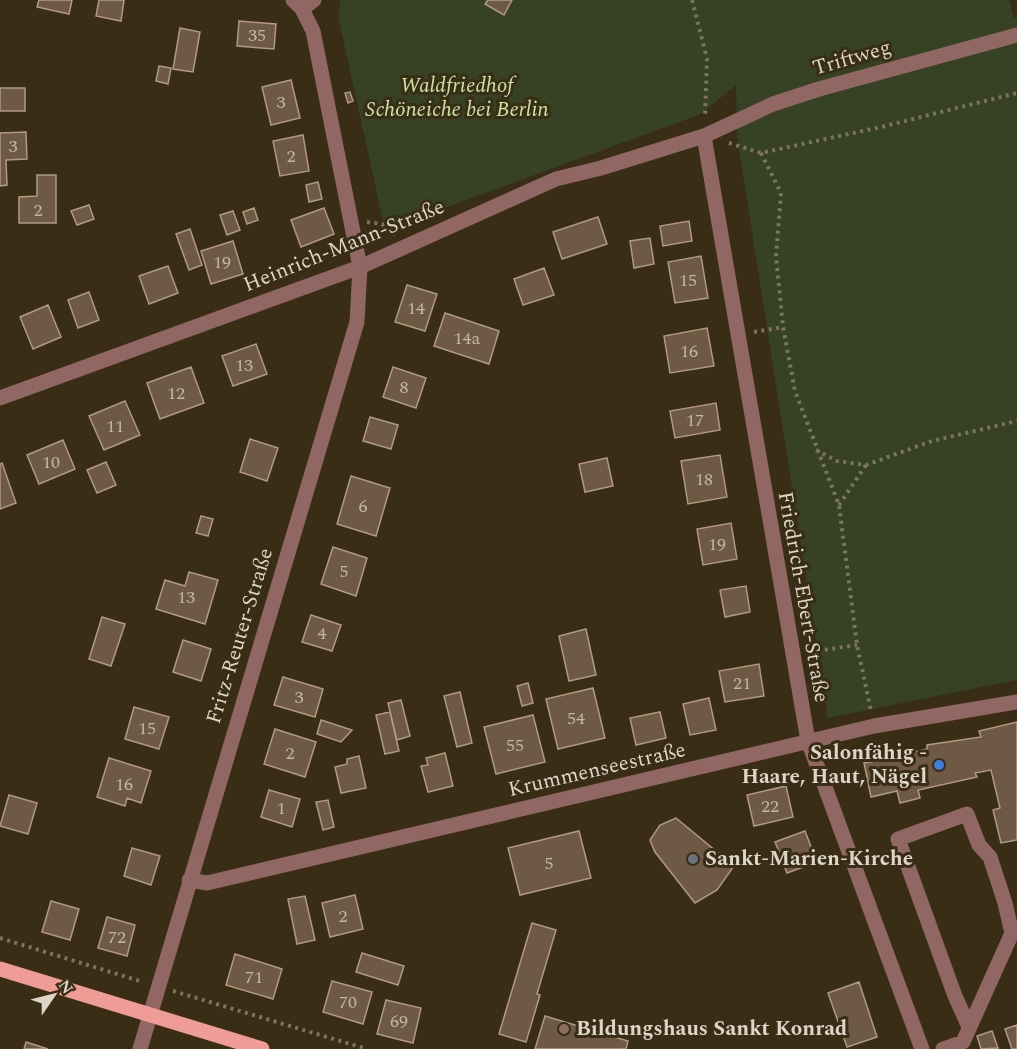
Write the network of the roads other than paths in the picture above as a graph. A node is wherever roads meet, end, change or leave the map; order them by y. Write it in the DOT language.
graph roads {
  1 [pos="303,3"];
  2 [pos="1017,35"];
  3 [pos="704,136"];
  4 [pos="360,267"];
  5 [pos="0,398"];
  6 [pos="1017,702"];
  7 [pos="808,741"];
  8 [pos="189,880"];
  9 [pos="0,969"];
  10 [pos="150,1016"];
  11 [pos="969,1027"];
  12 [pos="140,1049"];
  13 [pos="262,1049"];
  14 [pos="922,1049"];
  15 [pos="944,1049"];
  1 -- 4 [label="street, Fritz-Reuter-Straße"];
  2 -- 3 [label="street, Triftweg"];
  3 -- 4 [label="street, Heinrich-Mann-Straße"];
  3 -- 7 [label="street, Friedrich-Ebert-Straße"];
  4 -- 5 [label="street, Heinrich-Mann-Straße"];
  4 -- 8 [label="street, Fritz-Reuter-Straße"];
  6 -- 7 [label="street, Krummenseestraße"];
  7 -- 8 [label="street, Krummenseestraße"];
  7 -- 14 [label="street, Friedrich-Ebert-Straße"];
  8 -- 10 [label="street, Fritz-Reuter-Straße"];
  9 -- 10 [label="main road"];
  10 -- 12 [label="street, Fritz-Reuter-Straße"];
  10 -- 13 [label="main road"];
  11 -- 11 [label="street"];
  11 -- 15 [label="street"];
}
